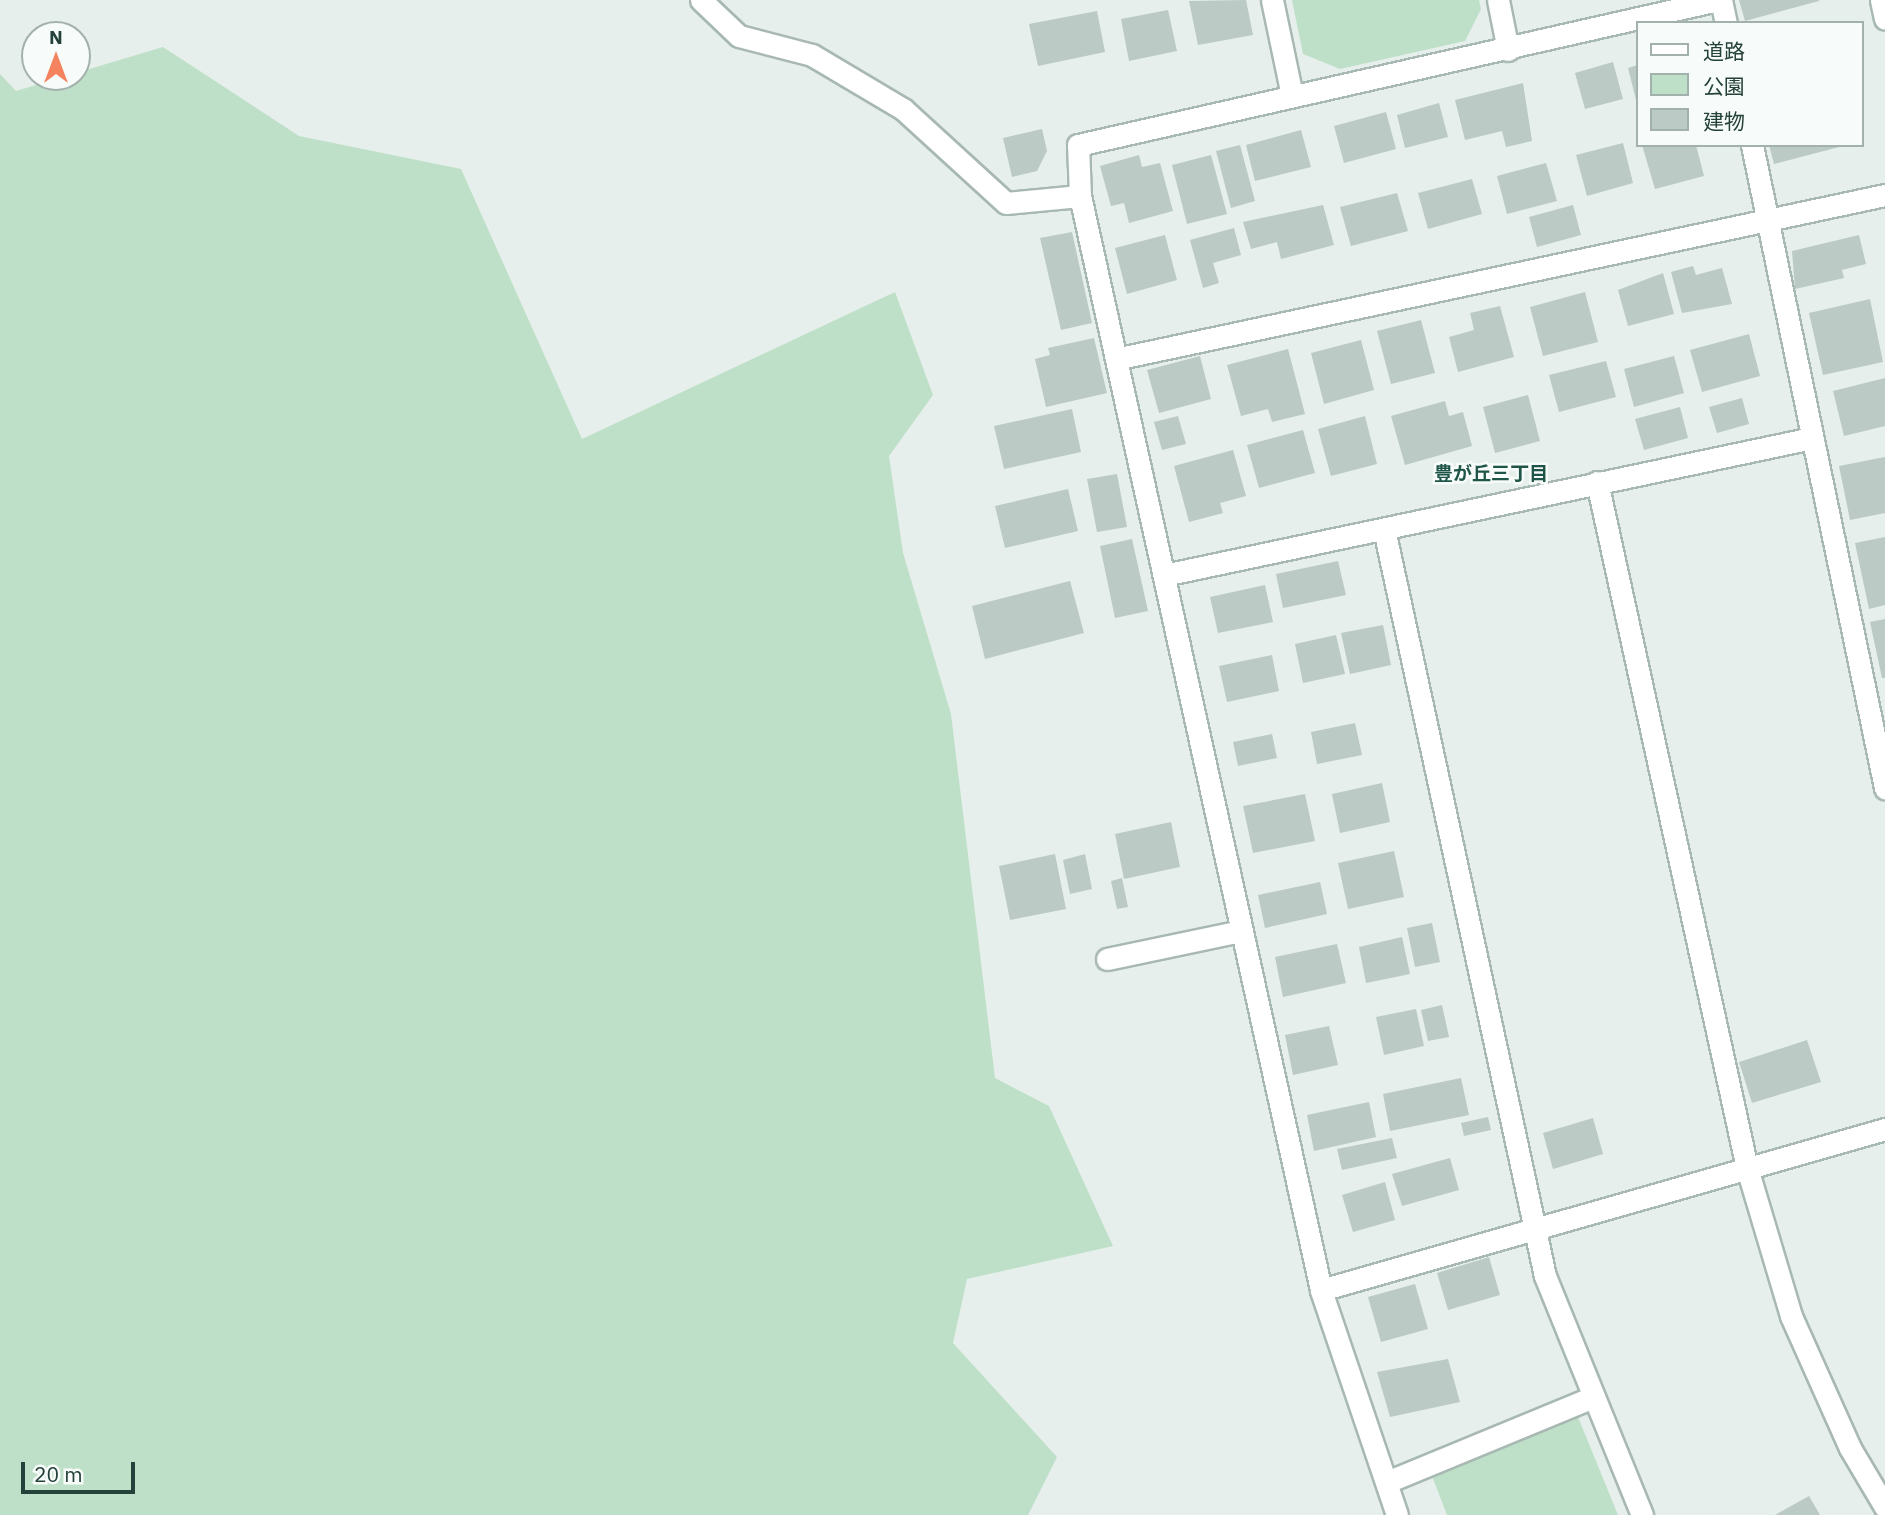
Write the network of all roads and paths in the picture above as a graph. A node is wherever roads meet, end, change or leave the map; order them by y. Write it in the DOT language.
graph roads {
  1 [pos="701,0"];
  2 [pos="1272,0"];
  3 [pos="1498,0"];
  4 [pos="1720,0"];
  5 [pos="1881,0"];
  6 [pos="1885,19"];
  7 [pos="1725,21"];
  8 [pos="1508,50"];
  9 [pos="1292,96"];
  10 [pos="1752,147"];
  11 [pos="1885,195"];
  12 [pos="1080,196"];
  13 [pos="1768,221"];
  14 [pos="1120,358"];
  15 [pos="1812,438"];
  16 [pos="1597,482"];
  17 [pos="1384,529"];
  18 [pos="1164,575"];
  19 [pos="1885,788"];
  20 [pos="1241,931"];
  21 [pos="1107,959"];
  22 [pos="1885,1129"];
  23 [pos="1747,1168"];
  24 [pos="1536,1227"];
  25 [pos="1321,1290"];
  26 [pos="1591,1398"];
  27 [pos="1387,1482"];
  28 [pos="1885,1507"];
  29 [pos="1397,1515"];
  30 [pos="1642,1515"];
  1 -- 12 [label="street"];
  2 -- 9 [label="street"];
  3 -- 8 [label="street"];
  4 -- 7 [label="street"];
  4 -- 8 [label="street"];
  5 -- 6 [label="street"];
  8 -- 9 [label="street"];
  9 -- 12 [label="street"];
  10 -- 13 [label="street"];
  11 -- 13 [label="street"];
  12 -- 14 [label="street"];
  13 -- 14 [label="street"];
  13 -- 15 [label="street"];
  14 -- 18 [label="street"];
  15 -- 16 [label="street"];
  15 -- 19 [label="street"];
  16 -- 17 [label="street"];
  16 -- 23 [label="street"];
  17 -- 18 [label="street"];
  17 -- 24 [label="street"];
  18 -- 20 [label="street"];
  20 -- 21 [label="street"];
  20 -- 25 [label="street"];
  22 -- 23 [label="street"];
  23 -- 24 [label="street"];
  23 -- 28 [label="street"];
  24 -- 25 [label="street"];
  24 -- 26 [label="street"];
  25 -- 27 [label="street"];
  26 -- 27 [label="street"];
  26 -- 30 [label="street"];
  27 -- 29 [label="street"];
}
